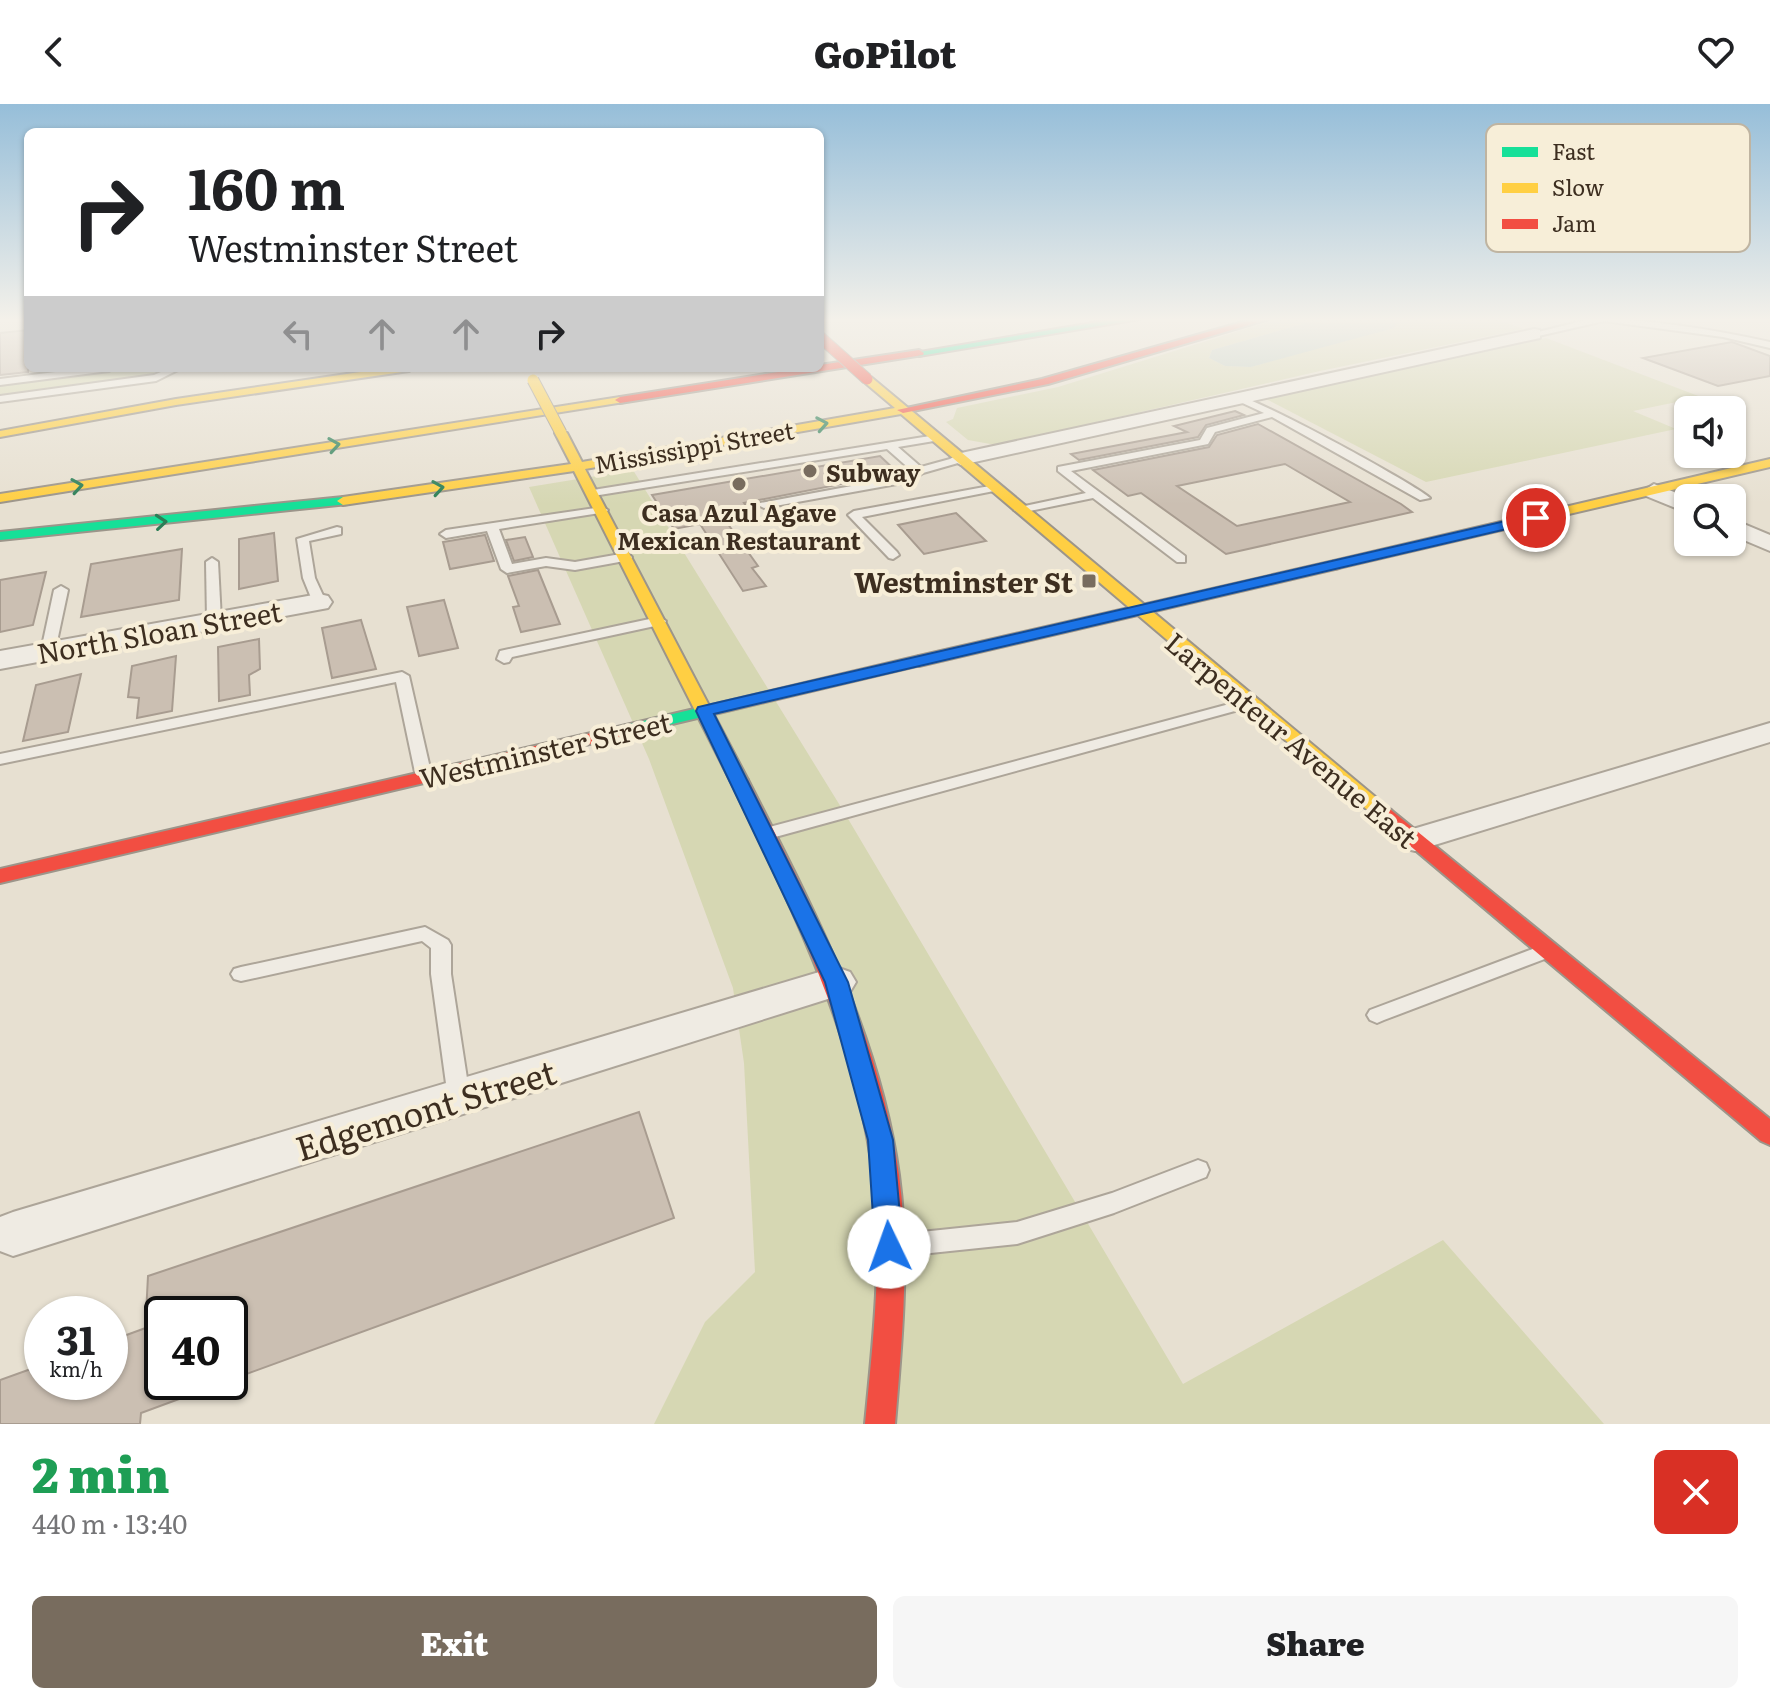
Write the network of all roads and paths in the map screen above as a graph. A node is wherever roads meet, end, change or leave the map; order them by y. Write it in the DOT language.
graph roads {
  1 [pos="137,381"];
  2 [pos="323,381"];
  3 [pos="533,381"];
  4 [pos="653,381"];
  5 [pos="744,381"];
  6 [pos="868,381"];
  7 [pos="1049,381"];
  8 [pos="1319,381"];
  9 [pos="1239,398"];
  10 [pos="0,399"];
  11 [pos="903,410"];
  12 [pos="1273,414"];
  13 [pos="0,434"];
  14 [pos="936,438"];
  15 [pos="890,446"];
  16 [pos="961,459"];
  17 [pos="1770,463"];
  18 [pos="580,466"];
  19 [pos="919,471"];
  20 [pos="0,479"];
  21 [pos="995,488"];
  22 [pos="1654,491"];
  23 [pos="1095,494"];
  24 [pos="0,498"];
  25 [pos="1424,498"];
  26 [pos="1674,500"];
  27 [pos="598,502"];
  28 [pos="764,505"];
  29 [pos="1020,510"];
  30 [pos="492,527"];
  31 [pos="337,531"];
  32 [pos="1746,533"];
  33 [pos="446,534"];
  34 [pos="0,536"];
  35 [pos="1770,544"];
  36 [pos="893,555"];
  37 [pos="626,557"];
  38 [pos="1181,559"];
  39 [pos="212,562"];
  40 [pos="61,590"];
  41 [pos="319,602"];
  42 [pos="1137,610"];
  43 [pos="214,620"];
  44 [pos="659,621"];
  45 [pos="48,651"];
  46 [pos="504,659"];
  47 [pos="0,660"];
  48 [pos="1249,702"];
  49 [pos="704,711"];
  50 [pos="1770,732"];
  51 [pos="0,759"];
  52 [pos="424,777"];
  53 [pos="765,833"];
  54 [pos="1415,840"];
  55 [pos="0,876"];
  56 [pos="1548,950"];
  57 [pos="241,974"];
  58 [pos="836,982"];
  59 [pos="1377,1015"];
  60 [pos="459,1098"];
  61 [pos="1770,1134"];
  62 [pos="1198,1170"];
  63 [pos="13,1234"];
  64 [pos="889,1247"];
  65 [pos="880,1424"];
  1 -- 10 [label="lane"];
  2 -- 13 [label="main road"];
  3 -- 18 [label="main road, bridge"];
  4 -- 20 [label="main road"];
  24 -- 5 [label="main road, one-way"];
  6 -- 11 [label="main road, Larpenteur Avenue East, bridge"];
  7 -- 11 [label="main road, Mississippi Street"];
  8 -- 9 [label="street"];
  9 -- 12 [label="lane"];
  9 -- 16 [label="street"];
  11 -- 14 [label="main road, Larpenteur Avenue East"];
  18 -- 11 [label="main road, Mississippi Street, one-way"];
  12 -- 23 [label="lane"];
  12 -- 25 [label="lane"];
  14 -- 15 [label="lane"];
  14 -- 16 [label="main road, Larpenteur Avenue East"];
  15 -- 19 [label="lane"];
  15 -- 27 [label="lane"];
  16 -- 19 [label="lane"];
  16 -- 21 [label="main road, Larpenteur Avenue East"];
  17 -- 22 [label="main road, Westminster Street"];
  18 -- 27 [label="main road"];
  34 -- 18 [label="main road, Mississippi Street, one-way"];
  19 -- 28 [label="lane"];
  21 -- 29 [label="main road, Larpenteur Avenue East"];
  21 -- 36 [label="lane"];
  22 -- 26 [label="street"];
  22 -- 42 [label="main road, Westminster Street"];
  23 -- 29 [label="lane"];
  23 -- 38 [label="lane"];
  27 -- 30 [label="lane"];
  27 -- 37 [label="main road"];
  29 -- 42 [label="main road, Larpenteur Avenue East"];
  30 -- 33 [label="lane"];
  30 -- 37 [label="lane"];
  31 -- 41 [label="lane"];
  32 -- 35 [label="street"];
  37 -- 44 [label="main road"];
  39 -- 43 [label="lane"];
  40 -- 45 [label="lane"];
  41 -- 43 [label="street, North Sloan Street"];
  42 -- 48 [label="main road, Larpenteur Avenue East"];
  42 -- 49 [label="main road, Westminster Street"];
  43 -- 45 [label="street, North Sloan Street"];
  44 -- 46 [label="lane"];
  44 -- 49 [label="main road"];
  45 -- 47 [label="street, North Sloan Street"];
  48 -- 53 [label="lane"];
  48 -- 54 [label="main road, Larpenteur Avenue East"];
  49 -- 52 [label="main road, Westminster Street"];
  49 -- 53 [label="main road"];
  50 -- 54 [label="street"];
  51 -- 52 [label="lane"];
  52 -- 55 [label="main road, Westminster Street"];
  53 -- 58 [label="main road"];
  54 -- 56 [label="main road, Larpenteur Avenue East"];
  56 -- 59 [label="lane"];
  56 -- 61 [label="main road, Larpenteur Avenue East"];
  57 -- 60 [label="lane"];
  58 -- 60 [label="street, Edgemont Street"];
  58 -- 64 [label="main road"];
  60 -- 63 [label="street, Edgemont Street"];
  62 -- 64 [label="lane"];
  64 -- 65 [label="main road"];
}
